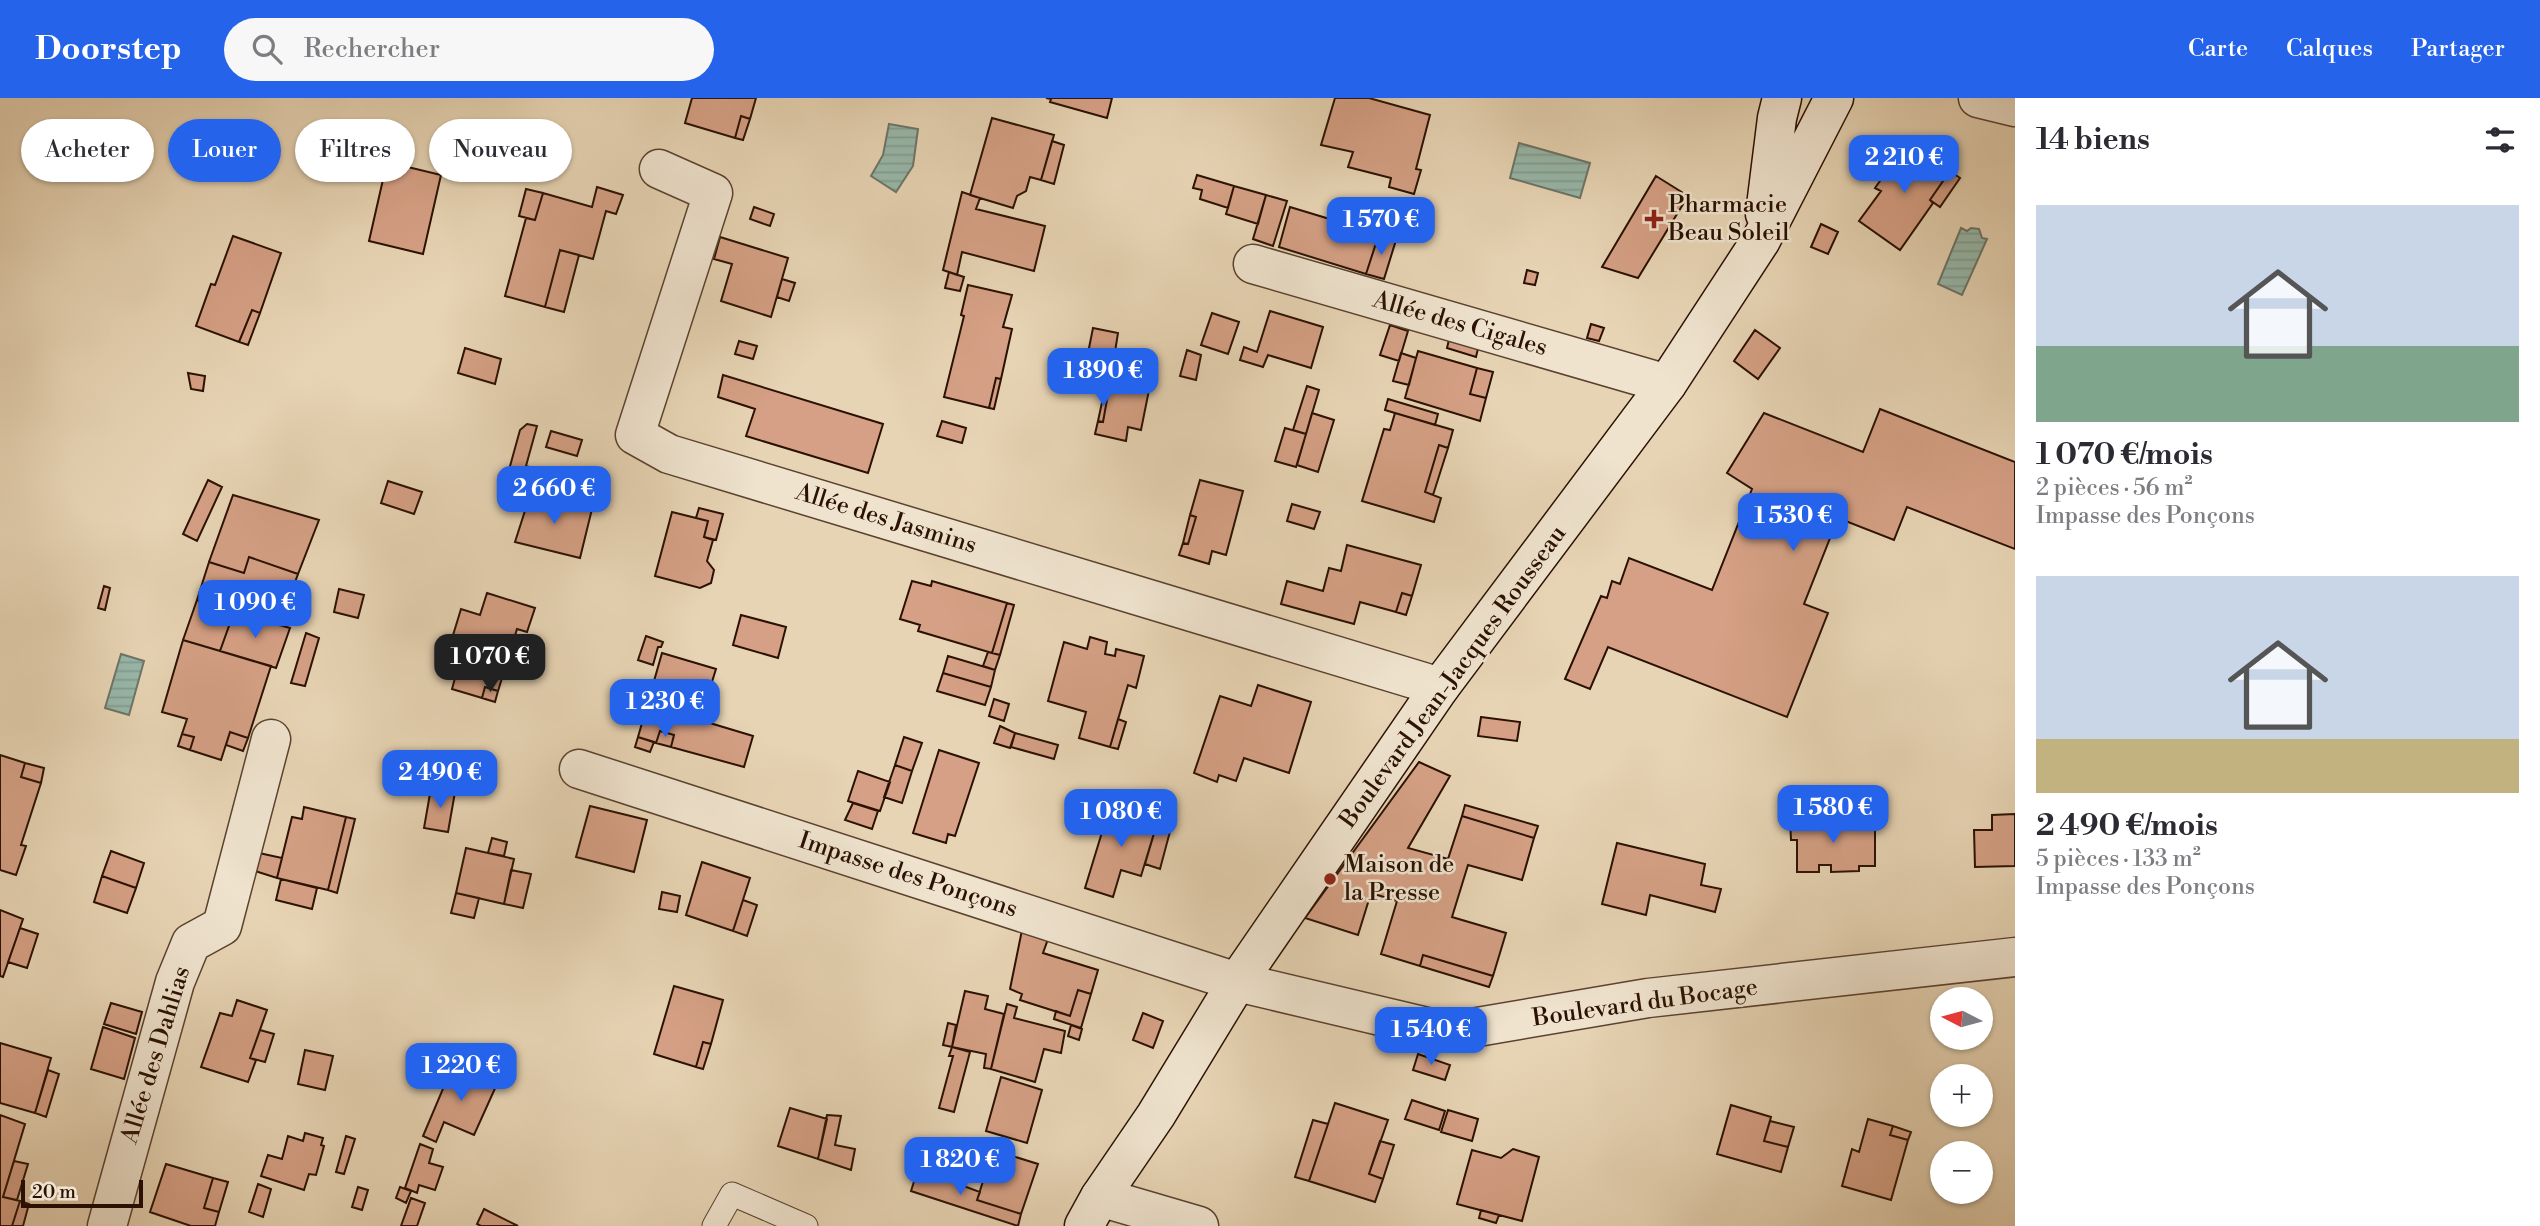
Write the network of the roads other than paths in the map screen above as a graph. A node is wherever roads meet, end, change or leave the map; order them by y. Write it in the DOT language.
graph roads {
  1 [pos="1782,98"];
  2 [pos="1978,98"];
  3 [pos="1835,99"];
  4 [pos="2015,107"];
  5 [pos="659,169"];
  6 [pos="1762,240"];
  7 [pos="1253,264"];
  8 [pos="1667,384"];
  9 [pos="1440,687"];
  10 [pos="271,739"];
  11 [pos="579,769"];
  12 [pos="2015,957"];
  13 [pos="1237,982"];
  14 [pos="1092,1212"];
  15 [pos="107,1226"];
  16 [pos="713,1226"];
  17 [pos="806,1226"];
  18 [pos="1199,1226"];
  1 -- 6 [label="street, Boulevard Jean-Jacques Rousseau"];
  2 -- 4 [label="street"];
  3 -- 6 [label="street, Boulevard Jean-Jacques Rousseau"];
  5 -- 9 [label="street, Allée des Jasmins"];
  6 -- 8 [label="street, Boulevard Jean-Jacques Rousseau"];
  7 -- 8 [label="street, Allée des Cigales"];
  8 -- 9 [label="street, Boulevard Jean-Jacques Rousseau"];
  9 -- 13 [label="street, Boulevard Jean-Jacques Rousseau"];
  10 -- 15 [label="street, Allée des Dahlias"];
  11 -- 13 [label="street, Impasse des Ponçons"];
  12 -- 13 [label="street, Boulevard du Bocage"];
  13 -- 14 [label="street, Boulevard Jean-Jacques Rousseau"];
  14 -- 18 [label="street"];
  16 -- 17 [label="lane"];
}
